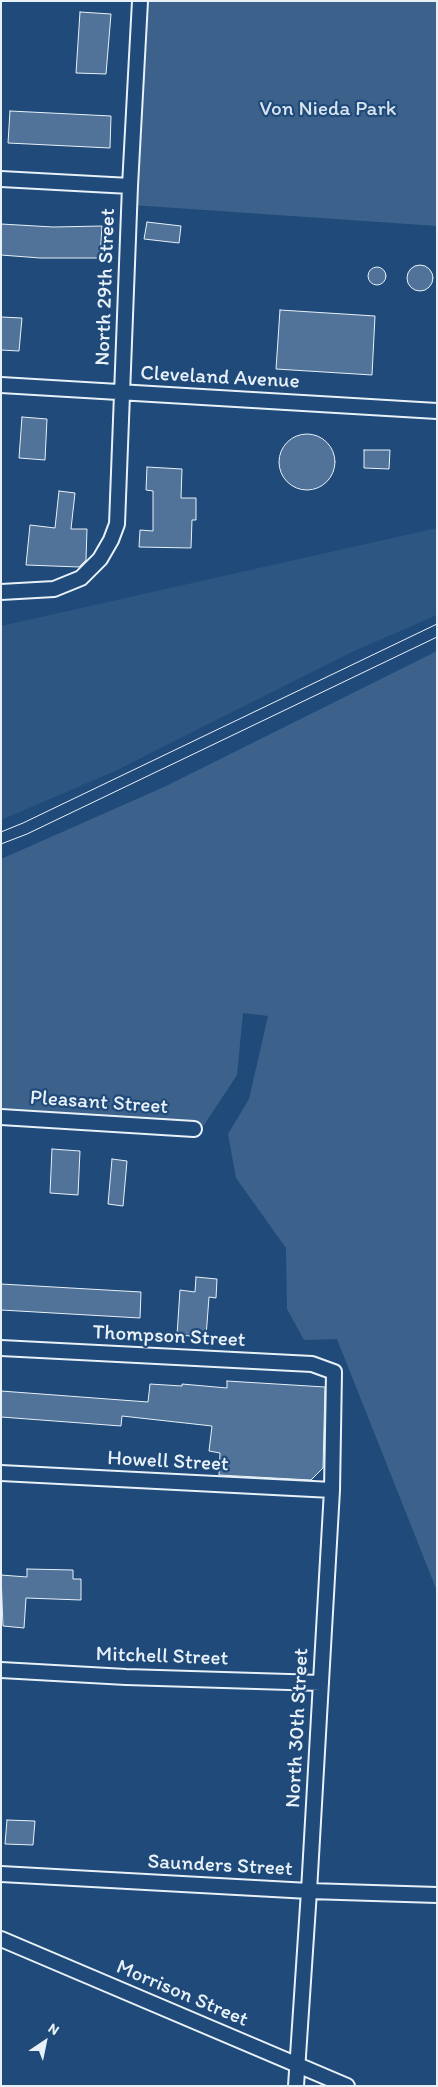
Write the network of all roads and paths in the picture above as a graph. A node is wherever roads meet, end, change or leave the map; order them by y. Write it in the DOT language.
graph roads {
  1 [pos="140,1"];
  2 [pos="1,180"];
  3 [pos="130,186"];
  4 [pos="1,385"];
  5 [pos="122,393"];
  6 [pos="437,411"];
  7 [pos="1,592"];
  8 [pos="1,1117"];
  9 [pos="194,1129"];
  10 [pos="1,1348"];
  11 [pos="334,1372"];
  12 [pos="1,1473"];
  13 [pos="332,1490"];
  14 [pos="1,1670"];
  15 [pos="320,1683"];
  16 [pos="1,1874"];
  17 [pos="309,1891"];
  18 [pos="437,1896"];
  19 [pos="1,1939"];
  20 [pos="296,2066"];
  21 [pos="296,2086"];
  22 [pos="347,2086"];
  1 -- 3 [label="street, North 29th Street"];
  2 -- 3 [label="street"];
  3 -- 5 [label="street, North 29th Street"];
  4 -- 5 [label="street, Cleveland Avenue"];
  5 -- 6 [label="street, Cleveland Avenue"];
  5 -- 7 [label="street, North 29th Street"];
  8 -- 9 [label="street, Pleasant Street"];
  10 -- 11 [label="street, Thompson Street"];
  11 -- 13 [label="street, North 30th Street"];
  12 -- 13 [label="street, Howell Street"];
  13 -- 15 [label="street, North 30th Street"];
  14 -- 15 [label="street, Mitchell Street"];
  15 -- 17 [label="street, North 30th Street"];
  16 -- 17 [label="street, Saunders Street"];
  17 -- 18 [label="street, Saunders Street"];
  17 -- 20 [label="street, North 30th Street"];
  19 -- 20 [label="street, Morrison Street"];
  20 -- 21 [label="street, North 30th Street"];
  20 -- 22 [label="street, Morrison Street"];
}
